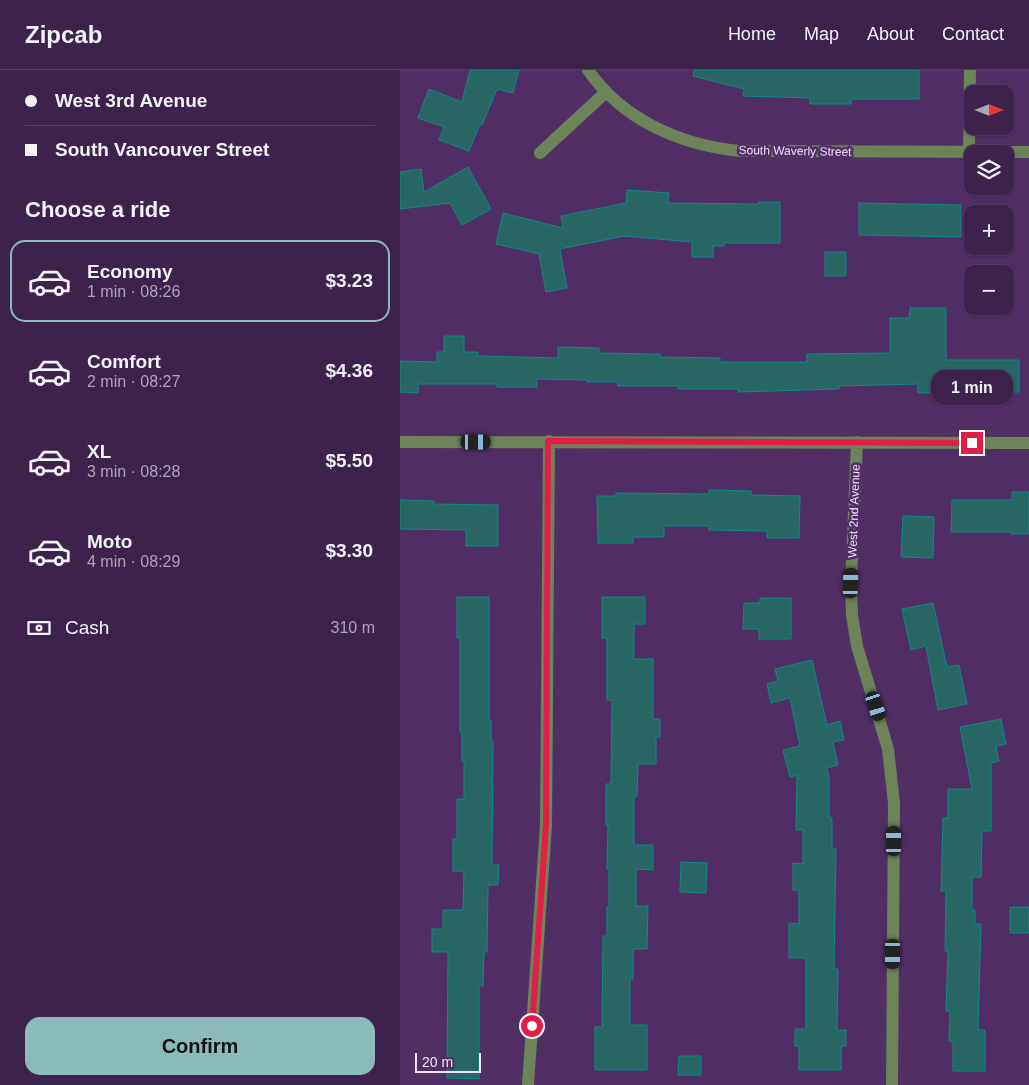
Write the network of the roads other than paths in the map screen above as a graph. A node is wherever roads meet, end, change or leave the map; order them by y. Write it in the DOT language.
graph roads {
  1 [pos="588,70"];
  2 [pos="970,70"];
  3 [pos="606,92"];
  4 [pos="969,145"];
  5 [pos="964,152"];
  6 [pos="1014,152"];
  7 [pos="1029,152"];
  8 [pos="540,153"];
  9 [pos="548,441"];
  10 [pos="400,442"];
  11 [pos="857,442"];
  12 [pos="1029,443"];
  13 [pos="528,1085"];
  14 [pos="892,1085"];
  1 -- 3 [label="street, South Waverly Street"];
  2 -- 4 [label="street"];
  3 -- 5 [label="street, South Waverly Street"];
  3 -- 8 [label="street"];
  6 -- 7 [label="street, South Waverly Street"];
  9 -- 10 [label="street"];
  9 -- 11 [label="street"];
  9 -- 13 [label="street"];
  11 -- 12 [label="street"];
  11 -- 14 [label="street, West 2nd Avenue"];
}
